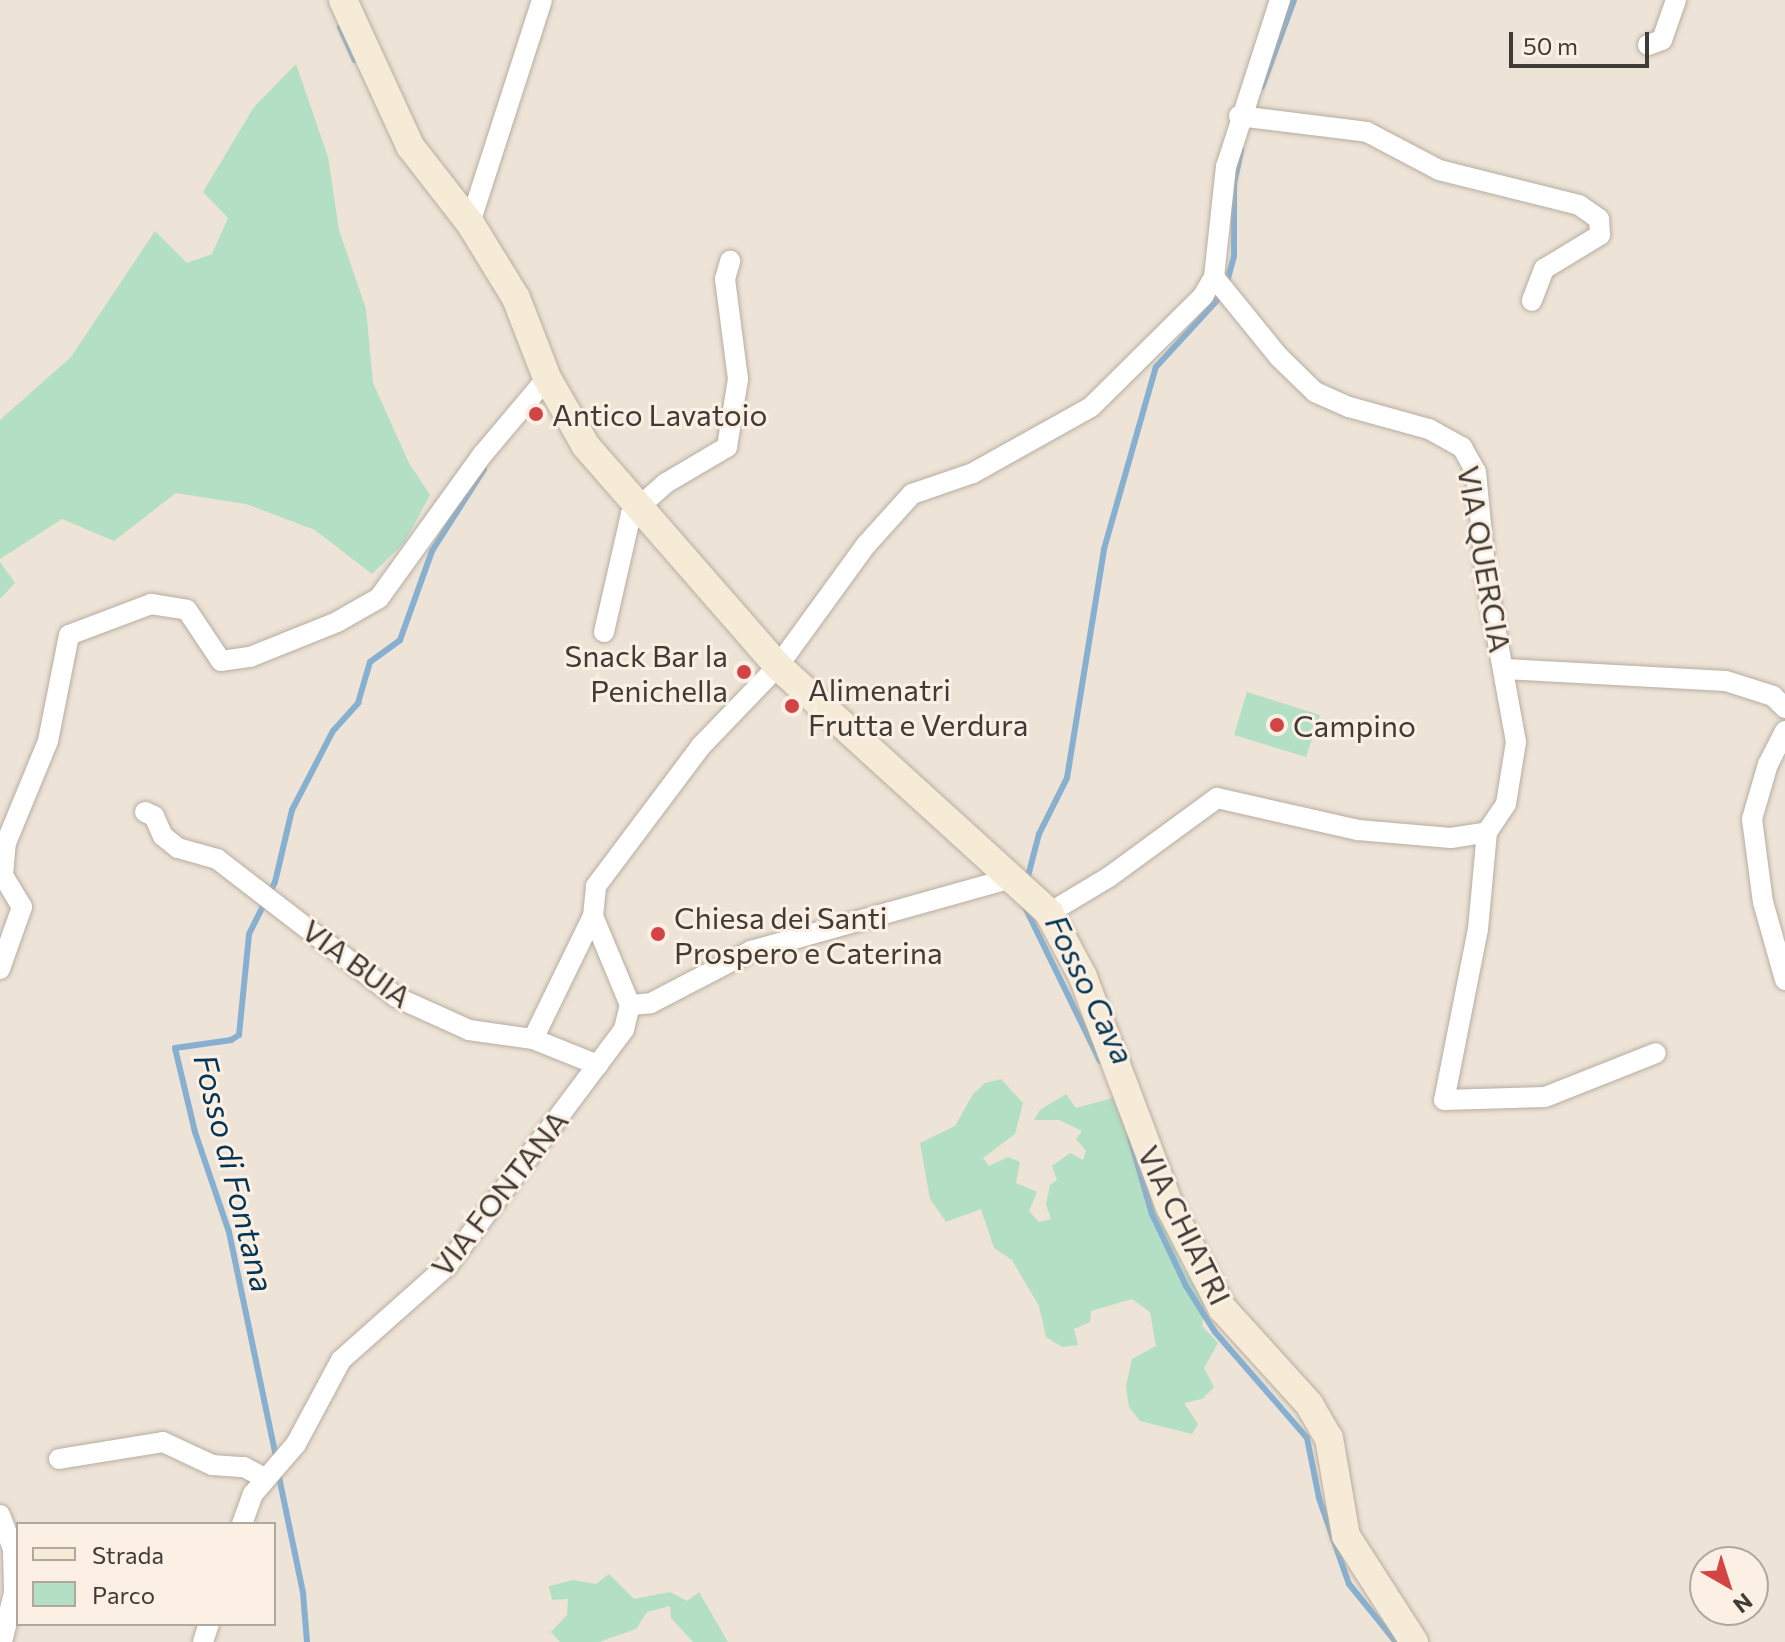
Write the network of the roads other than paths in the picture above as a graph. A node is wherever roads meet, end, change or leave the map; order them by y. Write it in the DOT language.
graph roads {
  1 [pos="343,0"];
  2 [pos="542,0"];
  3 [pos="1280,0"];
  4 [pos="1676,0"];
  5 [pos="1648,45"];
  6 [pos="1247,116"];
  7 [pos="470,223"];
  8 [pos="730,261"];
  9 [pos="1220,287"];
  10 [pos="1532,301"];
  11 [pos="547,378"];
  12 [pos="636,506"];
  13 [pos="604,632"];
  14 [pos="778,666"];
  15 [pos="1505,669"];
  16 [pos="1785,708"];
  17 [pos="1785,731"];
  18 [pos="145,812"];
  19 [pos="1487,832"];
  20 [pos="1027,893"];
  21 [pos="593,916"];
  22 [pos="0,969"];
  23 [pos="1785,980"];
  24 [pos="630,1005"];
  25 [pos="533,1039"];
  26 [pos="1656,1053"];
  27 [pos="598,1065"];
  28 [pos="59,1459"];
  29 [pos="273,1470"];
  30 [pos="0,1515"];
  31 [pos="243,1522"];
  32 [pos="2,1642"];
  33 [pos="1414,1642"];
  1 -- 7 [label="street, VIA CHIATRI"];
  2 -- 7 [label="street"];
  3 -- 6 [label="street"];
  4 -- 5 [label="street"];
  6 -- 9 [label="street"];
  6 -- 10 [label="street"];
  7 -- 11 [label="street, VIA CHIATRI"];
  8 -- 12 [label="street"];
  9 -- 14 [label="street"];
  9 -- 15 [label="street, VIA QUERCIA"];
  11 -- 12 [label="street, VIA CHIATRI"];
  11 -- 22 [label="street"];
  12 -- 13 [label="street"];
  12 -- 14 [label="street, VIA CHIATRI"];
  14 -- 20 [label="street, VIA CHIATRI"];
  14 -- 21 [label="street"];
  15 -- 16 [label="street"];
  15 -- 19 [label="street, VIA QUERCIA"];
  17 -- 23 [label="street"];
  18 -- 25 [label="street, VIA BUIA"];
  19 -- 20 [label="street"];
  19 -- 26 [label="street"];
  20 -- 24 [label="street"];
  20 -- 33 [label="street, VIA CHIATRI"];
  21 -- 24 [label="street"];
  21 -- 25 [label="street"];
  24 -- 27 [label="street, VIA FONTANA"];
  25 -- 27 [label="street, VIA BUIA"];
  27 -- 29 [label="street, VIA FONTANA"];
  28 -- 29 [label="street"];
  29 -- 31 [label="street, VIA FONTANA"];
  30 -- 32 [label="street"];
}
